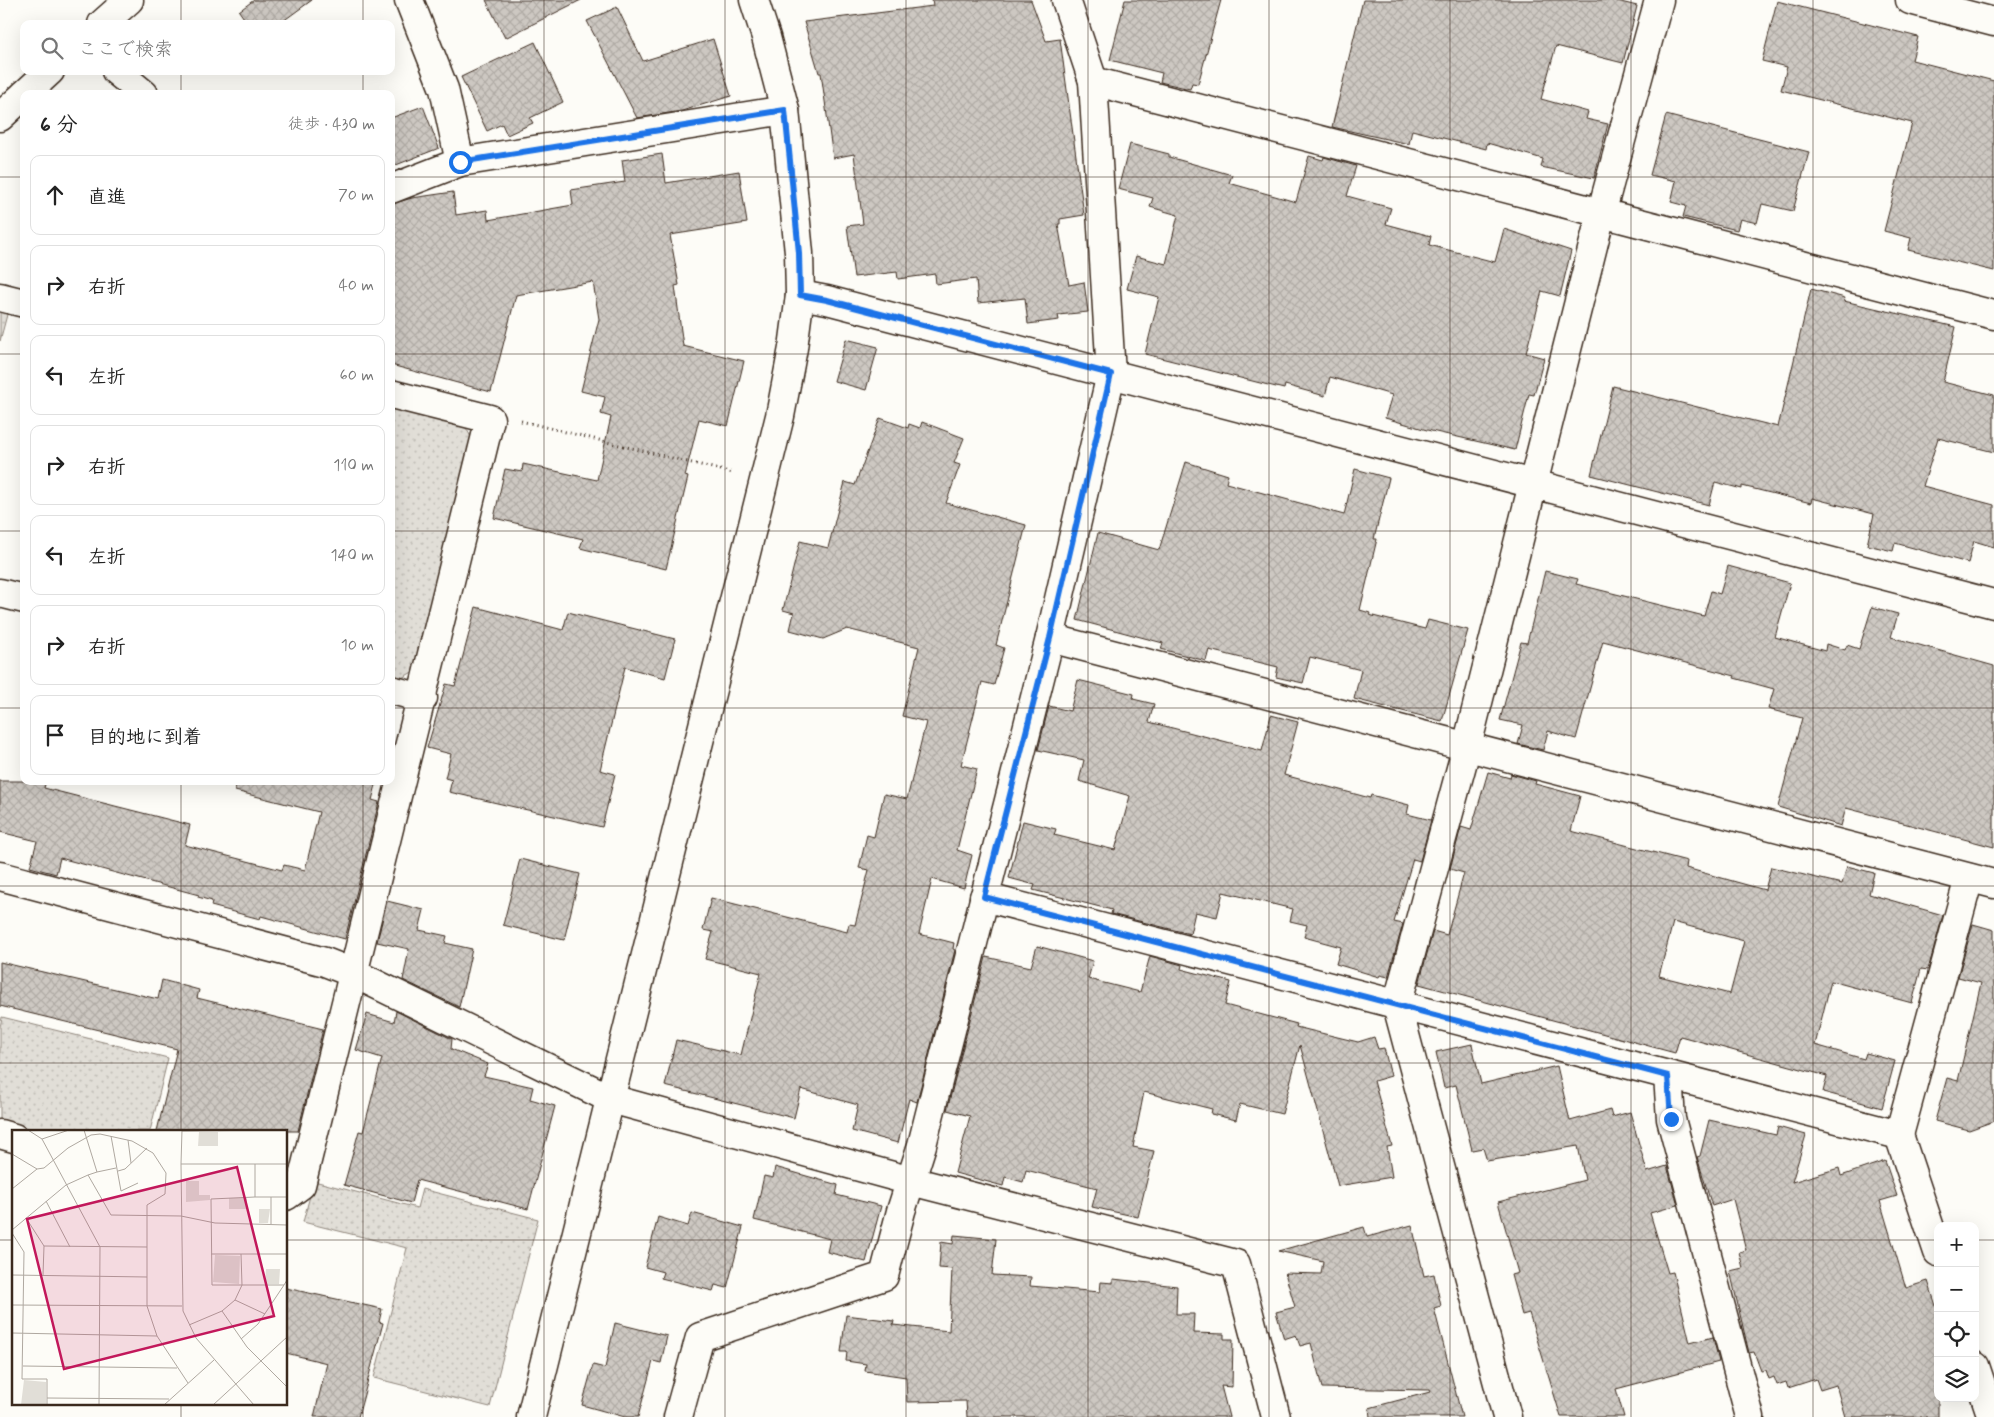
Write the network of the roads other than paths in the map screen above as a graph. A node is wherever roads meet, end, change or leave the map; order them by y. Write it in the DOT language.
graph roads {
  1 [pos="129,0"];
  2 [pos="409,0"];
  3 [pos="754,0"];
  4 [pos="1066,0"];
  5 [pos="1659,0"];
  6 [pos="1910,0"];
  7 [pos="106,20"];
  8 [pos="1994,22"];
  9 [pos="45,75"];
  10 [pos="121,75"];
  11 [pos="1093,81"];
  12 [pos="29,90"];
  13 [pos="139,90"];
  14 [pos="20,98"];
  15 [pos="785,110"];
  16 [pos="0,116"];
  17 [pos="460,162"];
  18 [pos="395,188"];
  19 [pos="1602,214"];
  20 [pos="800,295"];
  21 [pos="0,296"];
  22 [pos="20,301"];
  23 [pos="1994,315"];
  24 [pos="1111,374"];
  25 [pos="395,395"];
  26 [pos="1533,484"];
  27 [pos="0,593"];
  28 [pos="20,598"];
  29 [pos="1994,604"];
  30 [pos="1050,638"];
  31 [pos="395,691"];
  32 [pos="423,698"];
  33 [pos="1467,746"];
  34 [pos="0,876"];
  35 [pos="1982,881"];
  36 [pos="984,897"];
  37 [pos="353,973"];
  38 [pos="1397,1005"];
  39 [pos="1668,1076"];
  40 [pos="611,1099"];
  41 [pos="1899,1135"];
  42 [pos="911,1181"];
  43 [pos="288,1195"];
  44 [pos="1934,1240"];
  45 [pos="1979,1378"];
  46 [pos="531,1417"];
  47 [pos="678,1417"];
  48 [pos="1276,1417"];
  49 [pos="1506,1417"];
  50 [pos="1750,1417"];
  51 [pos="1992,1417"];
  1 -- 7 [label="street"];
  2 -- 17 [label="street"];
  3 -- 15 [label="street"];
  4 -- 11 [label="street"];
  5 -- 19 [label="street"];
  6 -- 8 [label="street"];
  9 -- 12 [label="street"];
  10 -- 13 [label="street"];
  11 -- 19 [label="street"];
  11 -- 24 [label="street"];
  14 -- 16 [label="street"];
  15 -- 17 [label="street"];
  15 -- 20 [label="street"];
  17 -- 18 [label="street"];
  19 -- 23 [label="street"];
  19 -- 26 [label="street"];
  20 -- 24 [label="street"];
  20 -- 40 [label="street"];
  21 -- 22 [label="street"];
  24 -- 26 [label="street"];
  24 -- 30 [label="street"];
  25 -- 32 [label="street"];
  26 -- 29 [label="street"];
  26 -- 33 [label="street"];
  27 -- 28 [label="street"];
  30 -- 33 [label="street"];
  30 -- 36 [label="street"];
  31 -- 32 [label="street"];
  32 -- 37 [label="street"];
  33 -- 35 [label="street"];
  33 -- 38 [label="street"];
  34 -- 37 [label="street"];
  35 -- 41 [label="street"];
  36 -- 38 [label="street"];
  36 -- 42 [label="street"];
  37 -- 40 [label="street"];
  37 -- 43 [label="street"];
  38 -- 39 [label="street"];
  38 -- 49 [label="street"];
  39 -- 41 [label="street"];
  39 -- 50 [label="street"];
  40 -- 42 [label="street"];
  40 -- 46 [label="street"];
  41 -- 44 [label="street"];
  42 -- 47 [label="street"];
  42 -- 48 [label="street"];
  45 -- 51 [label="street"];
}
